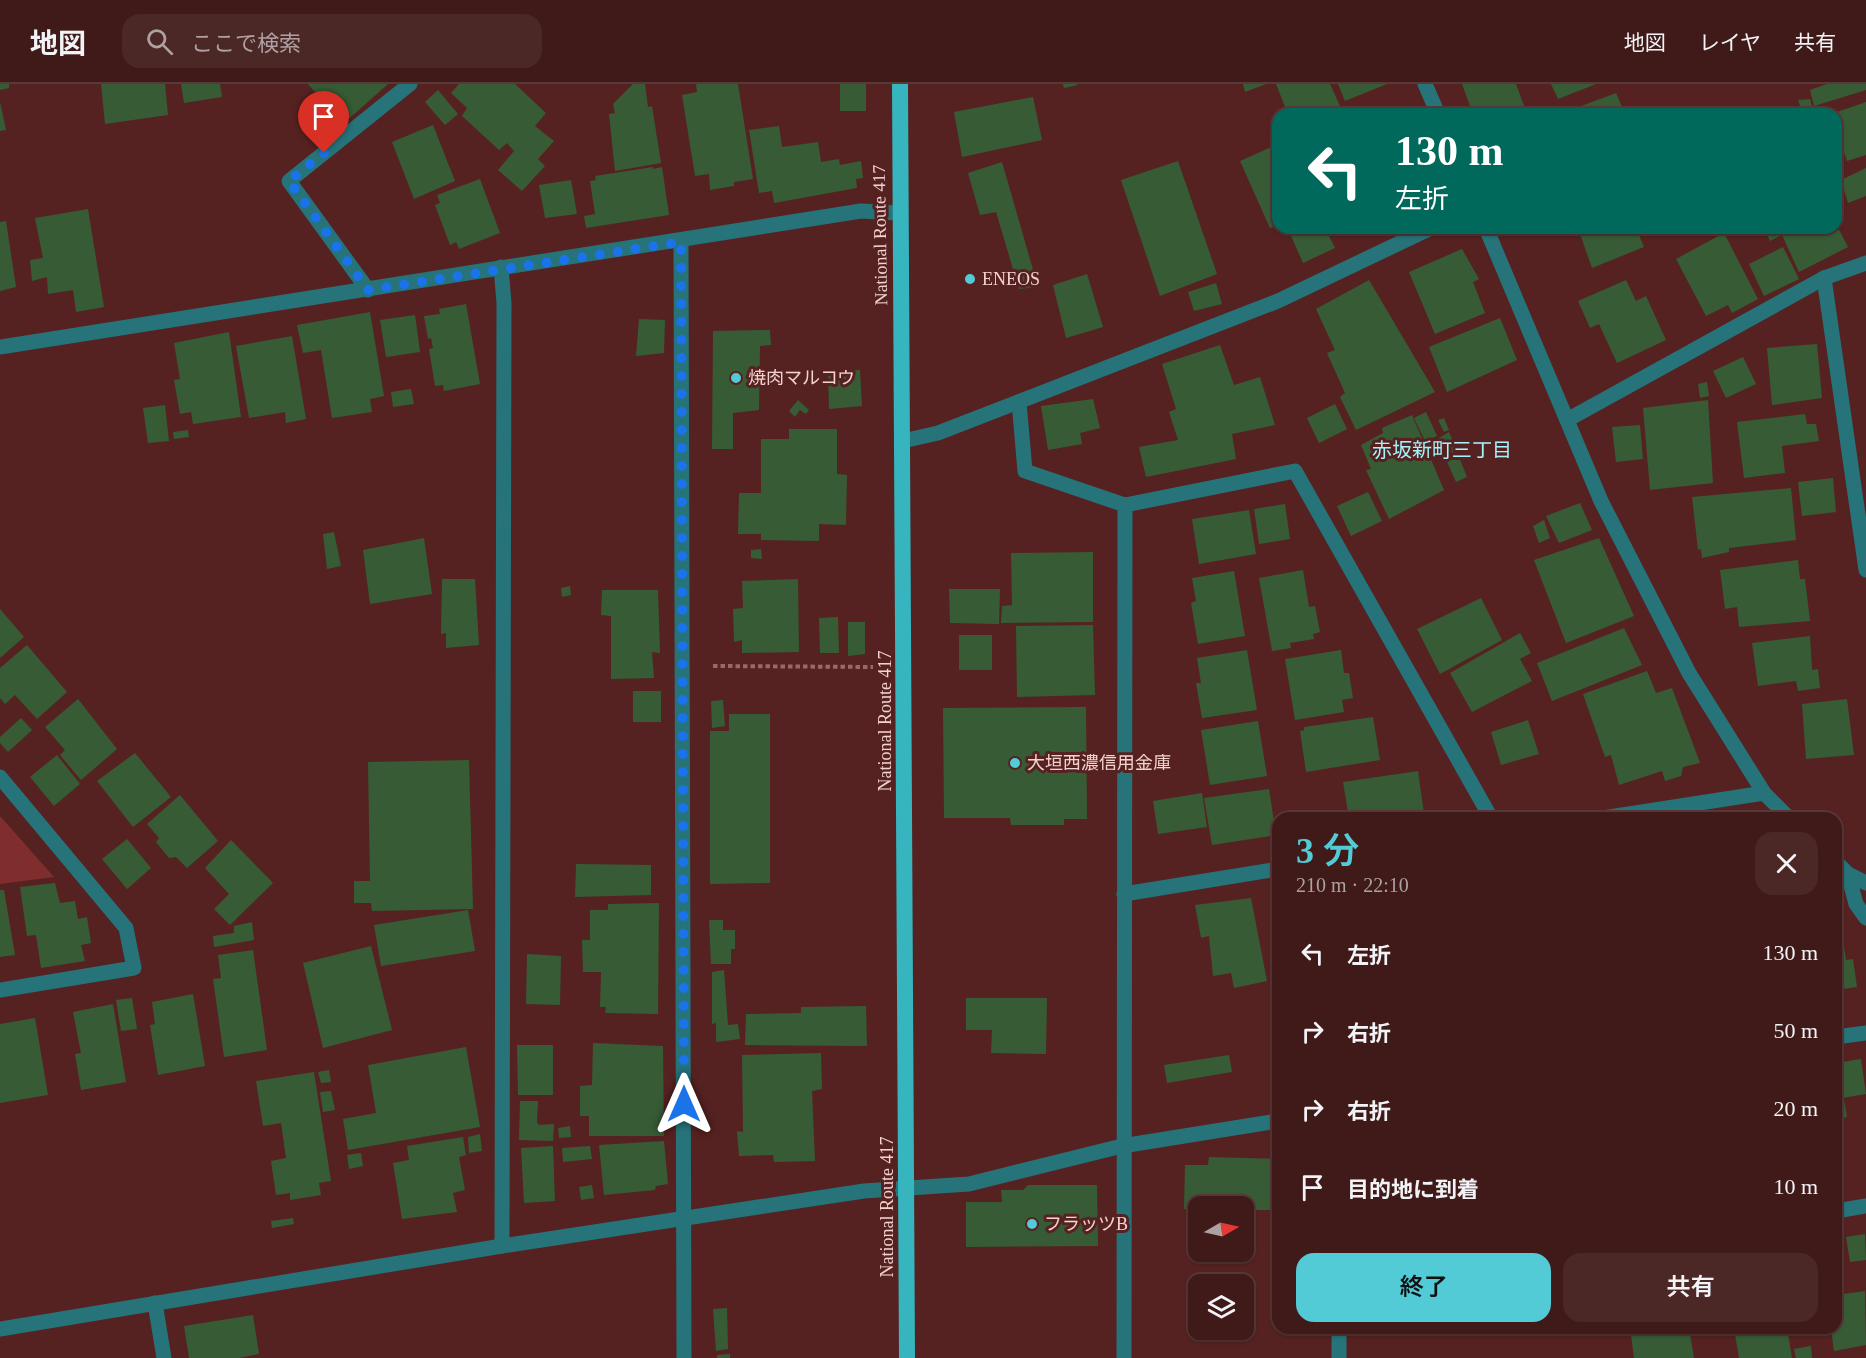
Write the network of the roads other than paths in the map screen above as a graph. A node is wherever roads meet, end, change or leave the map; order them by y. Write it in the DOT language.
graph roads {
  1 [pos="410,84"];
  2 [pos="900,84"];
  3 [pos="1425,84"];
  4 [pos="1435,108"];
  5 [pos="898,213"];
  6 [pos="1418,234"];
  7 [pos="1489,234"];
  8 [pos="681,242"];
  9 [pos="1866,264"];
  10 [pos="501,267"];
  11 [pos="1824,278"];
  12 [pos="368,290"];
  13 [pos="0,347"];
  14 [pos="1019,402"];
  15 [pos="1567,420"];
  16 [pos="903,441"];
  17 [pos="1125,505"];
  18 [pos="1866,570"];
  19 [pos="0,777"];
  20 [pos="1764,793"];
  21 [pos="1488,812"];
  22 [pos="1642,812"];
  23 [pos="1783,812"];
  24 [pos="1842,868"];
  25 [pos="1272,870"];
  26 [pos="1848,874"];
  27 [pos="1866,883"];
  28 [pos="1124,894"];
  29 [pos="1866,918"];
  30 [pos="0,990"];
  31 [pos="1866,1033"];
  32 [pos="1842,1036"];
  33 [pos="1272,1122"];
  34 [pos="1122,1146"];
  35 [pos="906,1187"];
  36 [pos="1866,1206"];
  37 [pos="1842,1210"];
  38 [pos="685,1219"];
  39 [pos="502,1246"];
  40 [pos="156,1303"];
  41 [pos="0,1329"];
  42 [pos="1339,1334"];
  43 [pos="164,1358"];
  44 [pos="684,1358"];
  45 [pos="907,1358"];
  46 [pos="1124,1358"];
  47 [pos="1339,1358"];
  1 -- 12 [label="street"];
  2 -- 5 [label="highway, National Route 417"];
  3 -- 4 [label="street"];
  5 -- 8 [label="street"];
  5 -- 16 [label="highway, National Route 417"];
  6 -- 14 [label="street"];
  7 -- 15 [label="street"];
  8 -- 10 [label="street"];
  8 -- 38 [label="street"];
  9 -- 11 [label="street"];
  10 -- 12 [label="street"];
  10 -- 39 [label="street"];
  11 -- 15 [label="street"];
  11 -- 18 [label="street"];
  12 -- 13 [label="street"];
  14 -- 16 [label="street"];
  14 -- 17 [label="street"];
  15 -- 20 [label="street"];
  16 -- 35 [label="highway, National Route 417"];
  17 -- 21 [label="street"];
  17 -- 28 [label="street"];
  19 -- 30 [label="street"];
  20 -- 22 [label="street"];
  20 -- 23 [label="street"];
  24 -- 26 [label="street"];
  25 -- 28 [label="street"];
  26 -- 27 [label="street"];
  26 -- 29 [label="street"];
  28 -- 34 [label="street"];
  31 -- 32 [label="street"];
  33 -- 34 [label="street"];
  34 -- 35 [label="street"];
  34 -- 46 [label="street"];
  35 -- 38 [label="street"];
  35 -- 45 [label="highway, National Route 417"];
  36 -- 37 [label="street"];
  38 -- 39 [label="street"];
  38 -- 44 [label="street"];
  39 -- 40 [label="street"];
  40 -- 41 [label="street"];
  40 -- 43 [label="street"];
  42 -- 47 [label="street"];
}
